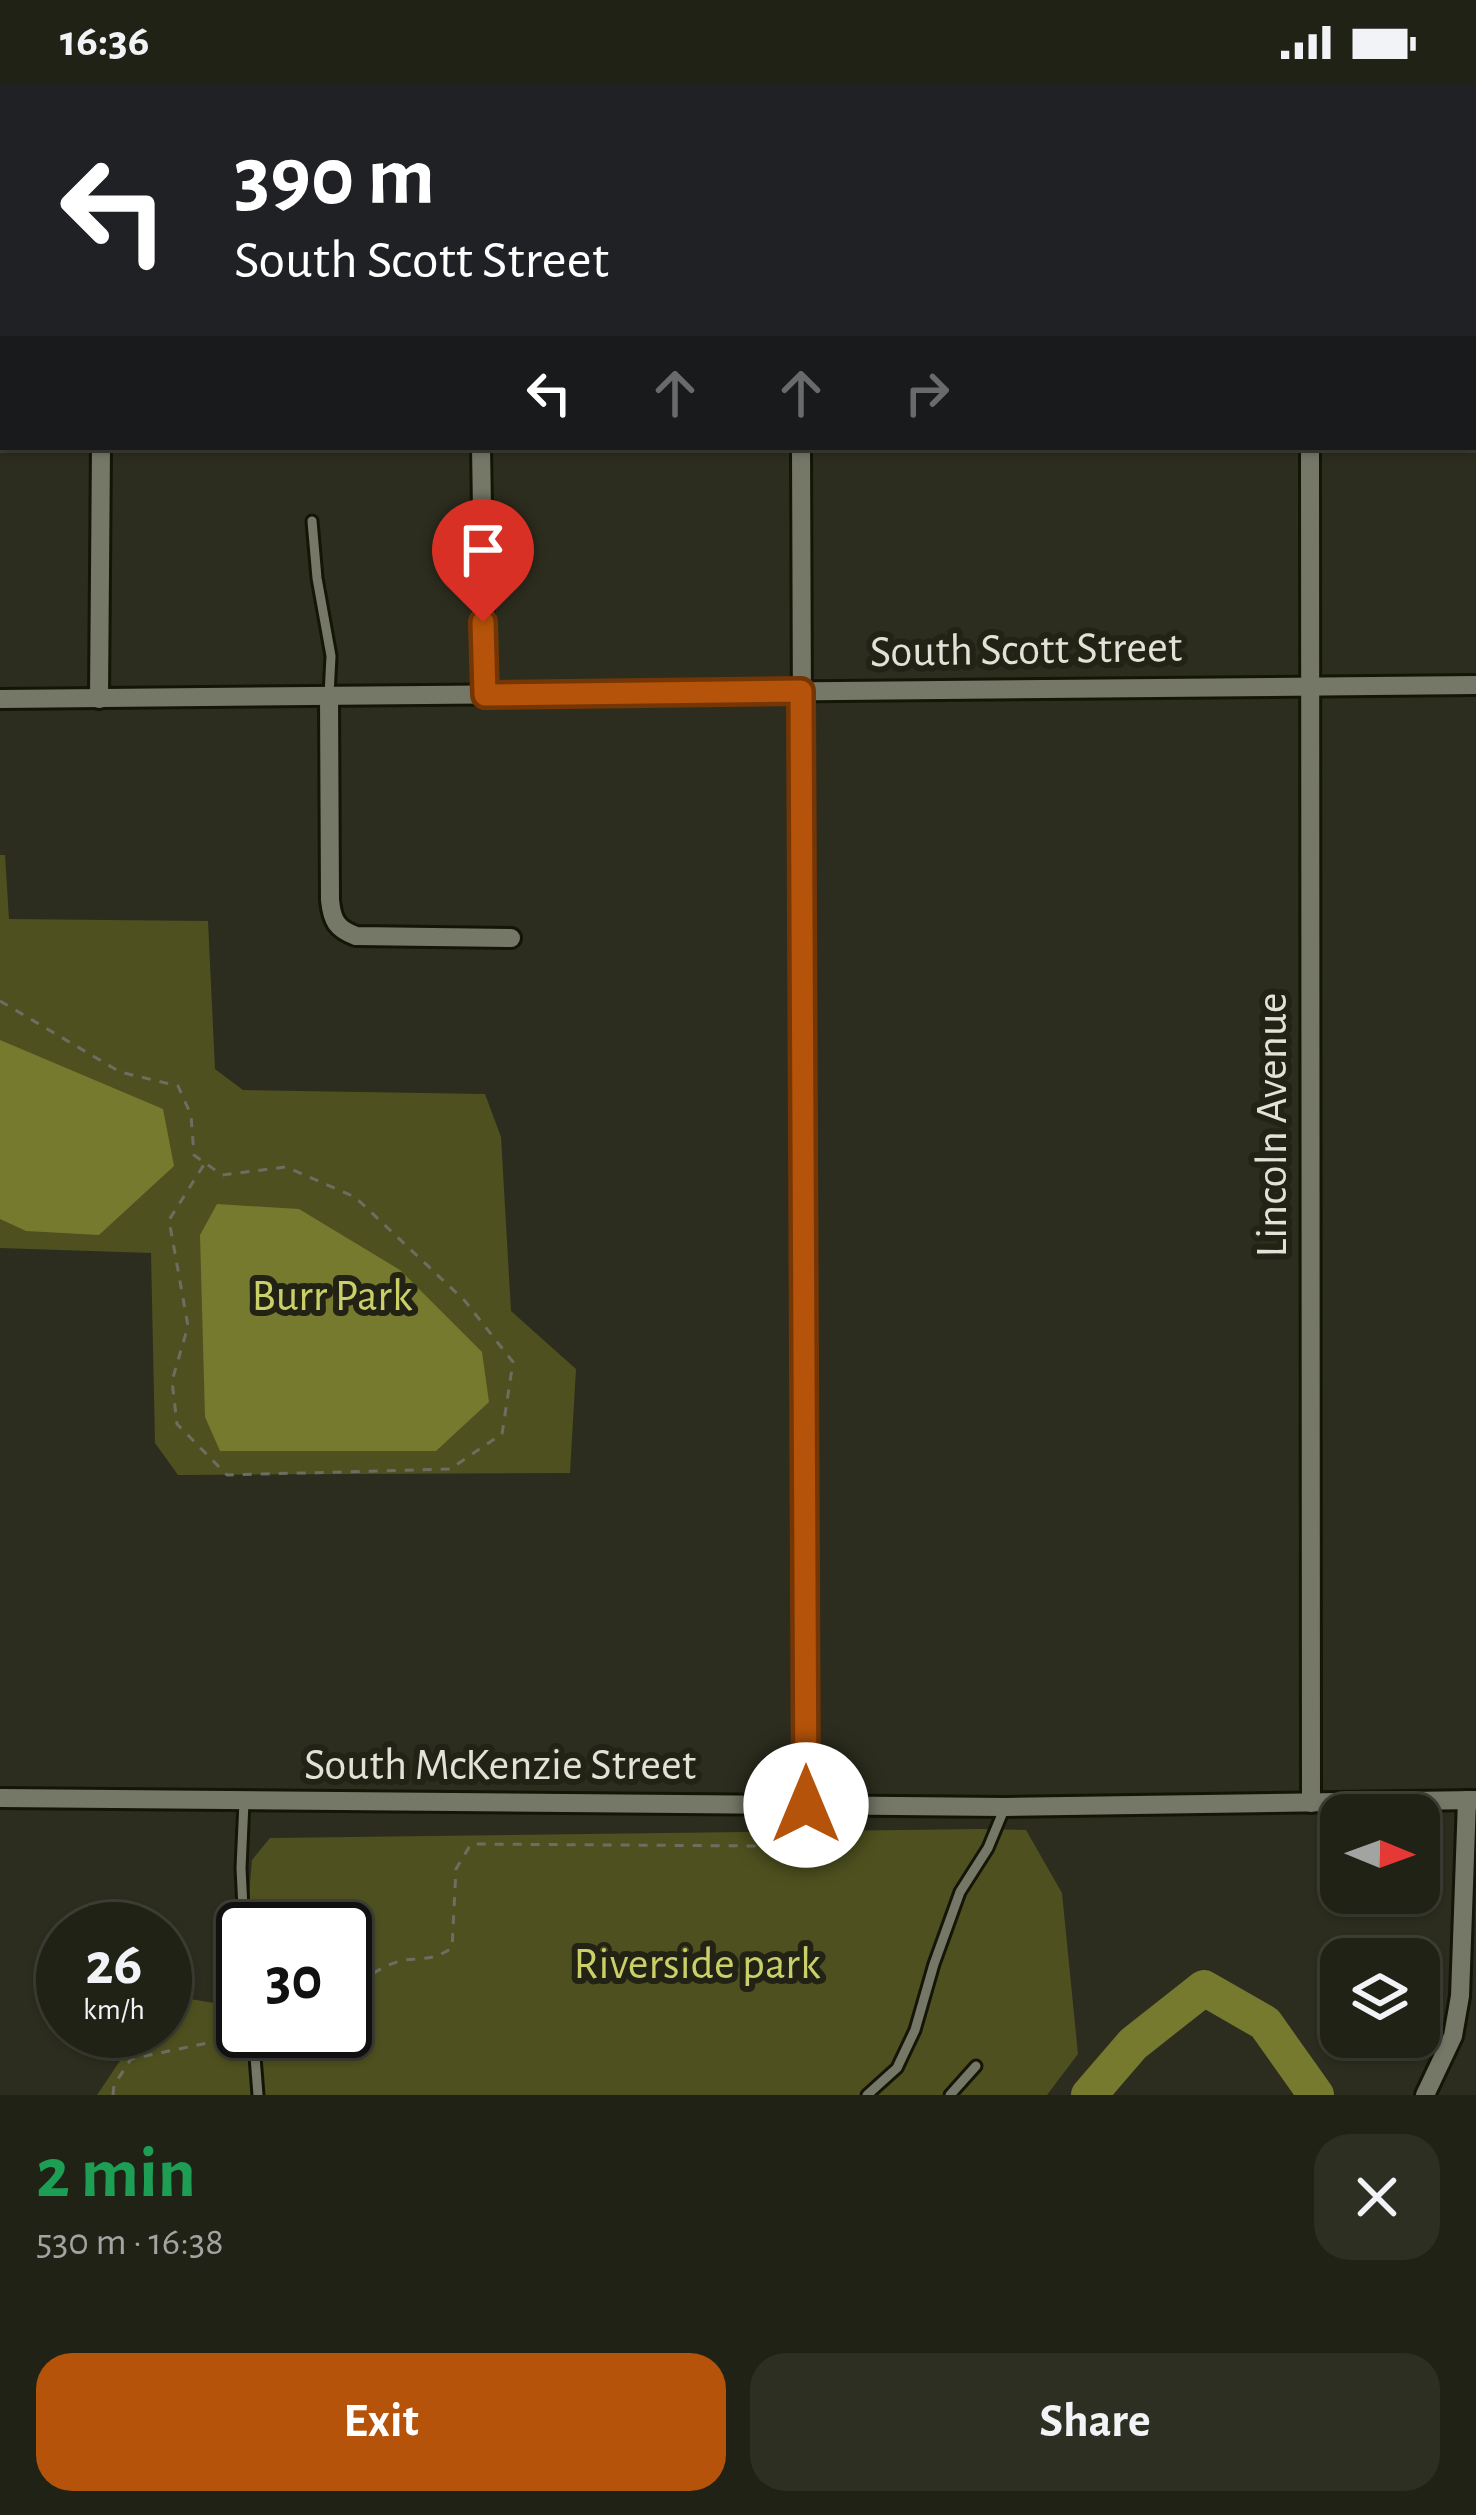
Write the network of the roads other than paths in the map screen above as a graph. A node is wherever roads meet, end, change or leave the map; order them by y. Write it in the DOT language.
graph roads {
  1 [pos="101,450"];
  2 [pos="481,450"];
  3 [pos="801,450"];
  4 [pos="1310,450"];
  5 [pos="312,521"];
  6 [pos="1476,685"];
  7 [pos="1310,686"];
  8 [pos="801,691"];
  9 [pos="328,695"];
  10 [pos="485,695"];
  11 [pos="0,698"];
  12 [pos="99,698"];
  13 [pos="511,938"];
  14 [pos="0,1798"];
  15 [pos="1472,1800"];
  16 [pos="244,1802"];
  17 [pos="1312,1803"];
  18 [pos="806,1805"];
  19 [pos="1005,1808"];
  20 [pos="243,1902"];
  21 [pos="255,2058"];
  22 [pos="976,2066"];
  23 [pos="880,2085"];
  24 [pos="258,2095"];
  25 [pos="867,2095"];
  26 [pos="893,2095"];
  27 [pos="950,2095"];
  28 [pos="1425,2095"];
  1 -- 12 [label="street"];
  2 -- 10 [label="street"];
  3 -- 8 [label="street"];
  4 -- 7 [label="street, Lincoln Avenue"];
  5 -- 9 [label="lane"];
  6 -- 7 [label="street, South Scott Street"];
  7 -- 8 [label="street, South Scott Street"];
  7 -- 17 [label="street, Lincoln Avenue"];
  8 -- 10 [label="street, South Scott Street"];
  8 -- 18 [label="street"];
  9 -- 10 [label="street, South Scott Street"];
  9 -- 12 [label="street, South Scott Street"];
  9 -- 13 [label="street"];
  11 -- 12 [label="street, South Scott Street"];
  14 -- 16 [label="street, South McKenzie Street"];
  15 -- 17 [label="street, South McKenzie Street"];
  15 -- 28 [label="street"];
  16 -- 18 [label="street, South McKenzie Street"];
  16 -- 20 [label="lane"];
  17 -- 19 [label="street, South McKenzie Street"];
  18 -- 19 [label="street, South McKenzie Street"];
  19 -- 23 [label="lane"];
  21 -- 24 [label="lane"];
  22 -- 27 [label="lane"];
  23 -- 25 [label="lane"];
  23 -- 26 [label="lane"];
}
